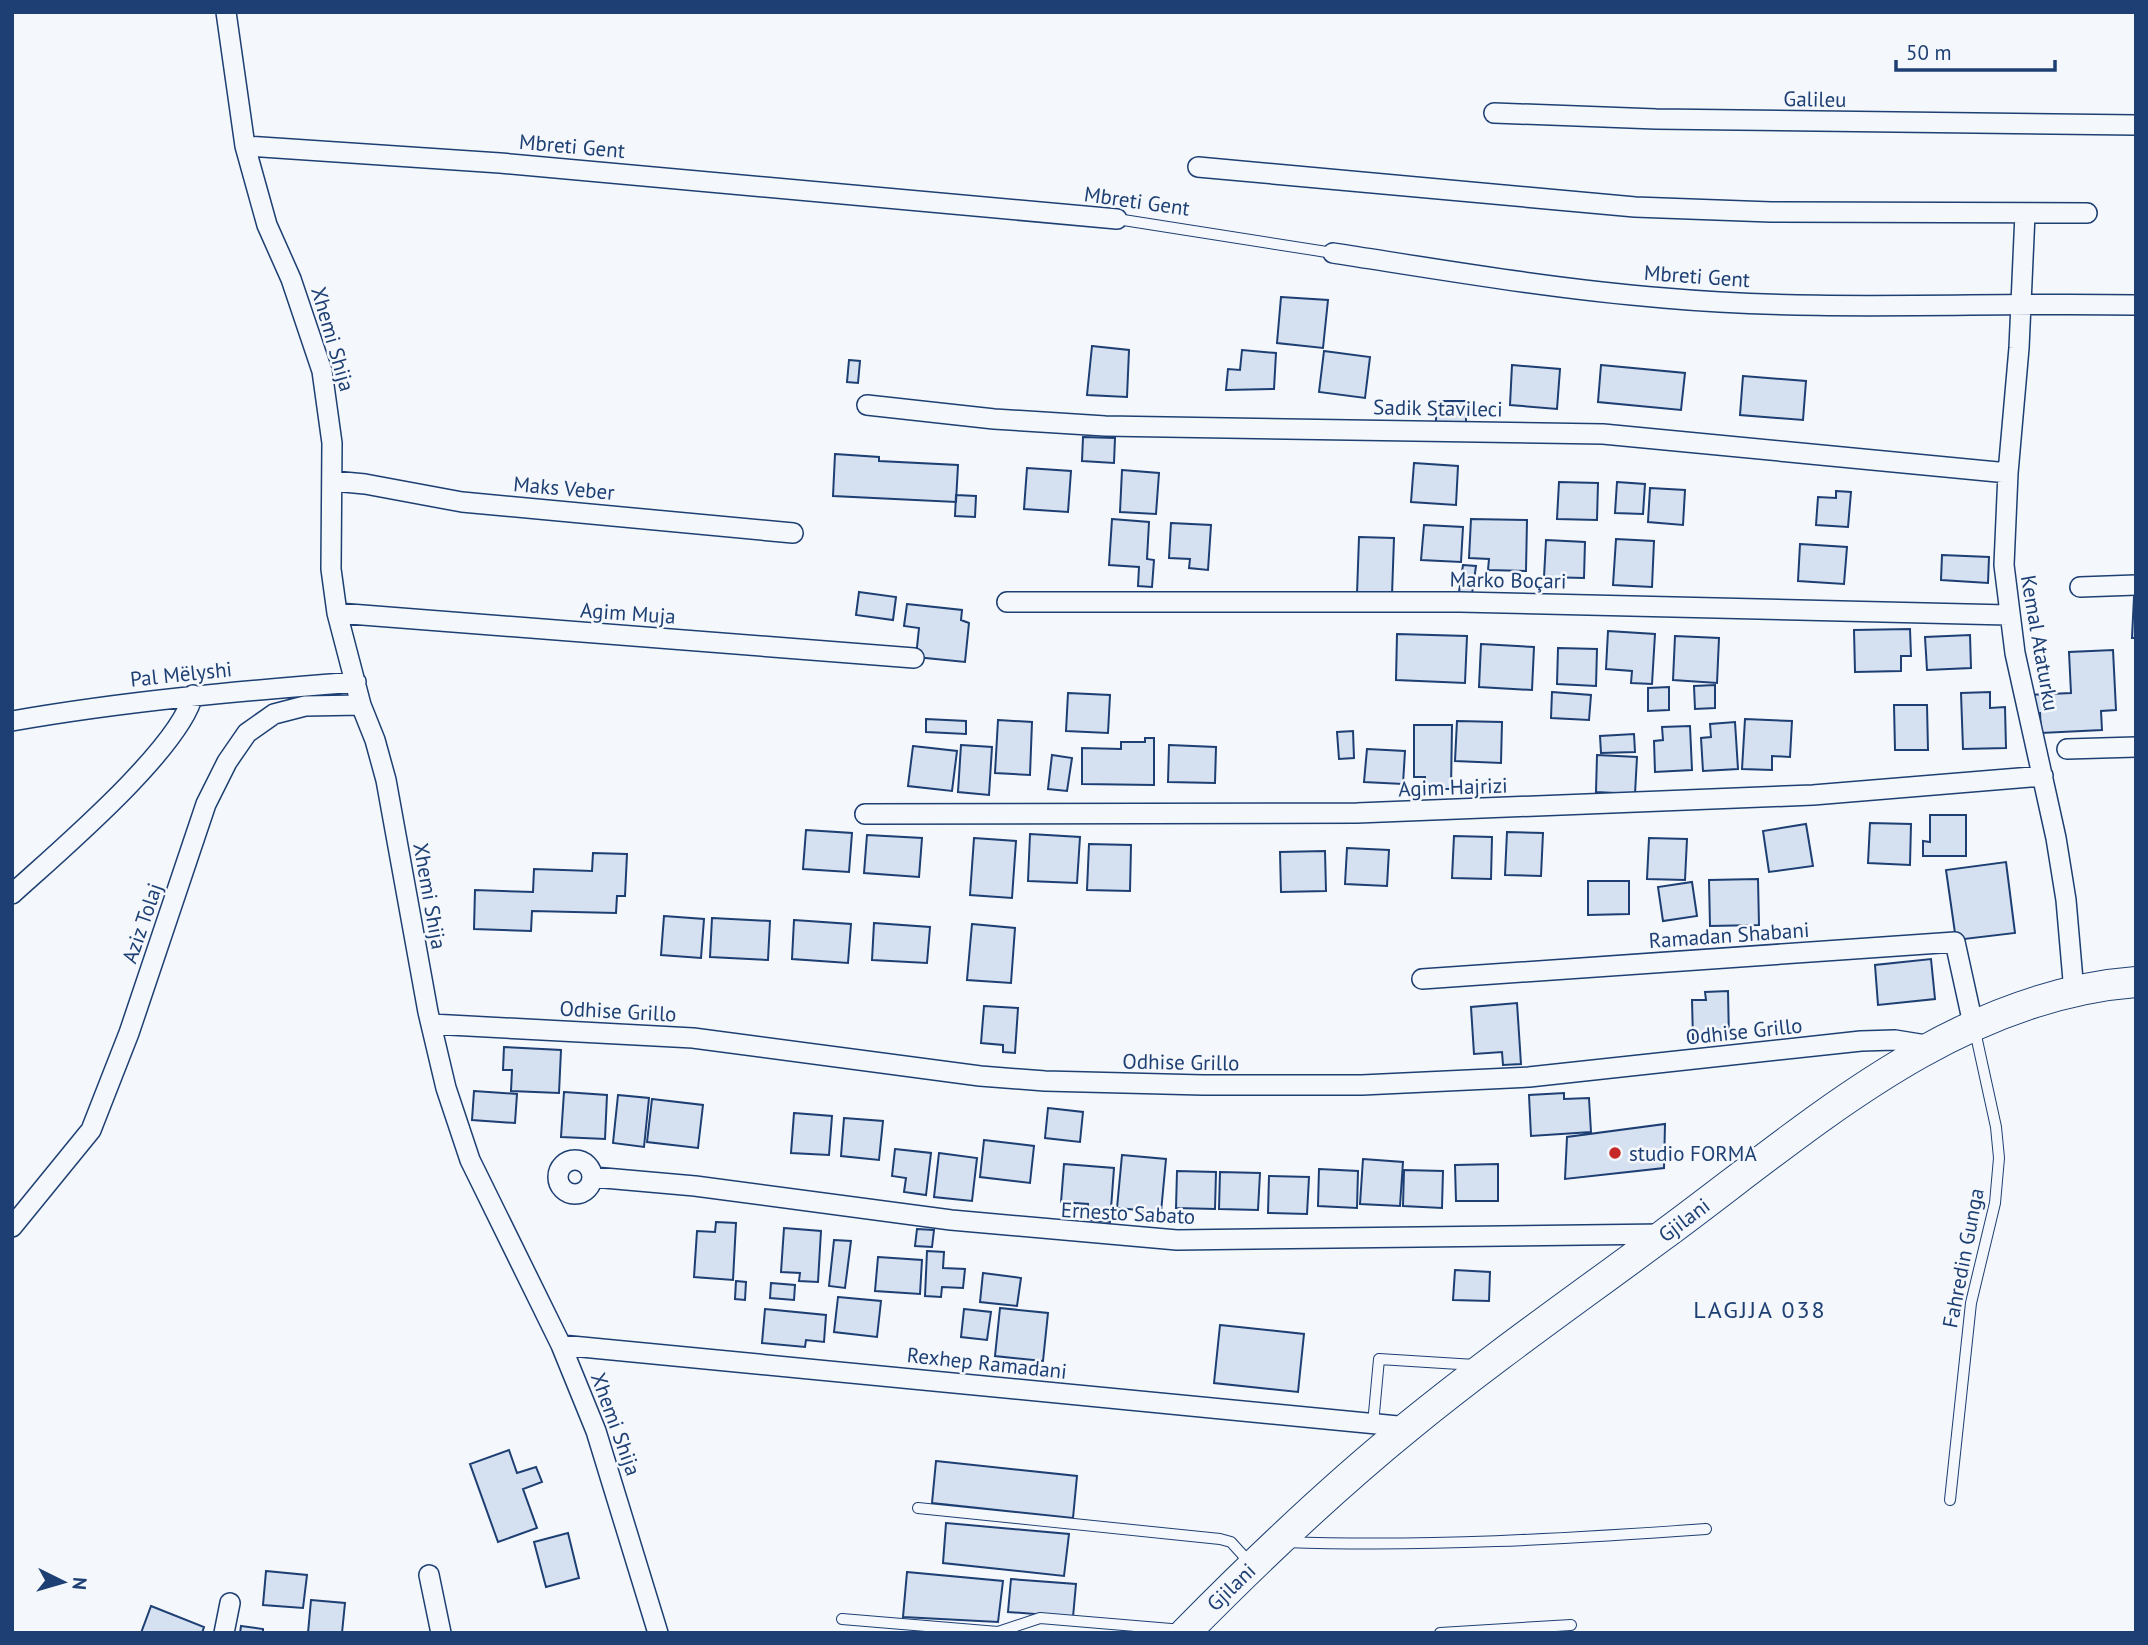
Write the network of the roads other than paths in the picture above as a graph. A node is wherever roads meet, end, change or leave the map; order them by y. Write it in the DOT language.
graph roads {
  1 [pos="226,12"];
  2 [pos="1494,113"];
  3 [pos="2136,125"];
  4 [pos="245,146"];
  5 [pos="1198,167"];
  6 [pos="2087,213"];
  7 [pos="2025,214"];
  8 [pos="1117,219"];
  9 [pos="1333,253"];
  10 [pos="2022,302"];
  11 [pos="2136,305"];
  12 [pos="867,405"];
  13 [pos="2008,473"];
  14 [pos="333,481"];
  15 [pos="793,533"];
  16 [pos="2136,585"];
  17 [pos="2081,587"];
  18 [pos="1007,602"];
  19 [pos="338,613"];
  20 [pos="2008,615"];
  21 [pos="914,658"];
  22 [pos="356,682"];
  23 [pos="193,695"];
  24 [pos="361,705"];
  25 [pos="12,721"];
  26 [pos="2136,747"];
  27 [pos="2067,749"];
  28 [pos="2043,776"];
  29 [pos="865,814"];
  30 [pos="12,894"];
  31 [pos="1422,979"];
  32 [pos="2136,982"];
  33 [pos="2074,992"];
  34 [pos="431,1024"];
  35 [pos="1973,1024"];
  36 [pos="1932,1046"];
  37 [pos="593,1177"];
  38 [pos="12,1227"];
  39 [pos="1665,1234"];
  40 [pos="561,1345"];
  41 [pos="1486,1366"];
  42 [pos="1373,1424"];
  43 [pos="1408,1427"];
  44 [pos="1950,1500"];
  45 [pos="918,1508"];
  46 [pos="1706,1529"];
  47 [pos="1278,1542"];
  48 [pos="1253,1566"];
  49 [pos="429,1575"];
  50 [pos="230,1603"];
  51 [pos="842,1619"];
  52 [pos="1571,1625"];
  53 [pos="1191,1630"];
  54 [pos="224,1633"];
  55 [pos="441,1633"];
  56 [pos="658,1633"];
  57 [pos="1440,1633"];
  1 -- 4 [label="street, Xhemi Shija"];
  2 -- 3 [label="street, Galileu"];
  4 -- 8 [label="street, Mbreti Gent"];
  4 -- 14 [label="street, Xhemi Shija"];
  5 -- 7 [label="street, Mbreti Gent"];
  6 -- 7 [label="street, Mbreti Gent"];
  7 -- 10 [label="street, Kemal Ataturku"];
  8 -- 9 [label="lane, Mbreti Gent"];
  9 -- 10 [label="street, Mbreti Gent"];
  10 -- 11 [label="street, Mbreti Gent"];
  10 -- 13 [label="street, Kemal Ataturku"];
  12 -- 13 [label="street, Sadik Stavileci"];
  13 -- 20 [label="street, Kemal Ataturku"];
  14 -- 15 [label="street, Maks Veber"];
  14 -- 19 [label="street, Xhemi Shija"];
  16 -- 17 [label="street"];
  18 -- 20 [label="street, Marko Boçari"];
  19 -- 21 [label="street, Agim Muja"];
  19 -- 22 [label="street, Xhemi Shija"];
  20 -- 28 [label="street, Kemal Ataturku"];
  22 -- 23 [label="street, Pal Mëlyshi"];
  22 -- 24 [label="street, Xhemi Shija"];
  23 -- 25 [label="street, Pal Mëlyshi"];
  23 -- 30 [label="street"];
  24 -- 34 [label="street, Xhemi Shija"];
  24 -- 38 [label="street, Aziz Tolaj"];
  26 -- 27 [label="street"];
  28 -- 29 [label="street, Agim Hajrizi"];
  28 -- 33 [label="street, Kemal Ataturku"];
  31 -- 35 [label="street, Ramadan Shabani"];
  32 -- 33 [label="main road, Gjilani"];
  33 -- 35 [label="main road, Gjilani"];
  34 -- 36 [label="street, Odhise Grillo"];
  34 -- 40 [label="street, Xhemi Shija"];
  35 -- 36 [label="main road, Gjilani"];
  35 -- 44 [label="lane, Fahredin Gunga"];
  36 -- 39 [label="main road, Gjilani"];
  37 -- 39 [label="street, Ernesto Sabato"];
  39 -- 41 [label="main road, Gjilani"];
  40 -- 42 [label="street, Rexhep Ramadani"];
  40 -- 56 [label="street, Xhemi Shija"];
  41 -- 42 [label="lane"];
  41 -- 43 [label="main road, Gjilani"];
  42 -- 43 [label="street, Rexhep Ramadani"];
  43 -- 47 [label="main road, Gjilani"];
  45 -- 48 [label="lane"];
  46 -- 47 [label="lane"];
  47 -- 48 [label="main road, Gjilani"];
  48 -- 53 [label="main road, Gjilani"];
  49 -- 55 [label="street"];
  50 -- 54 [label="street"];
  51 -- 53 [label="lane"];
  52 -- 57 [label="lane"];
}
